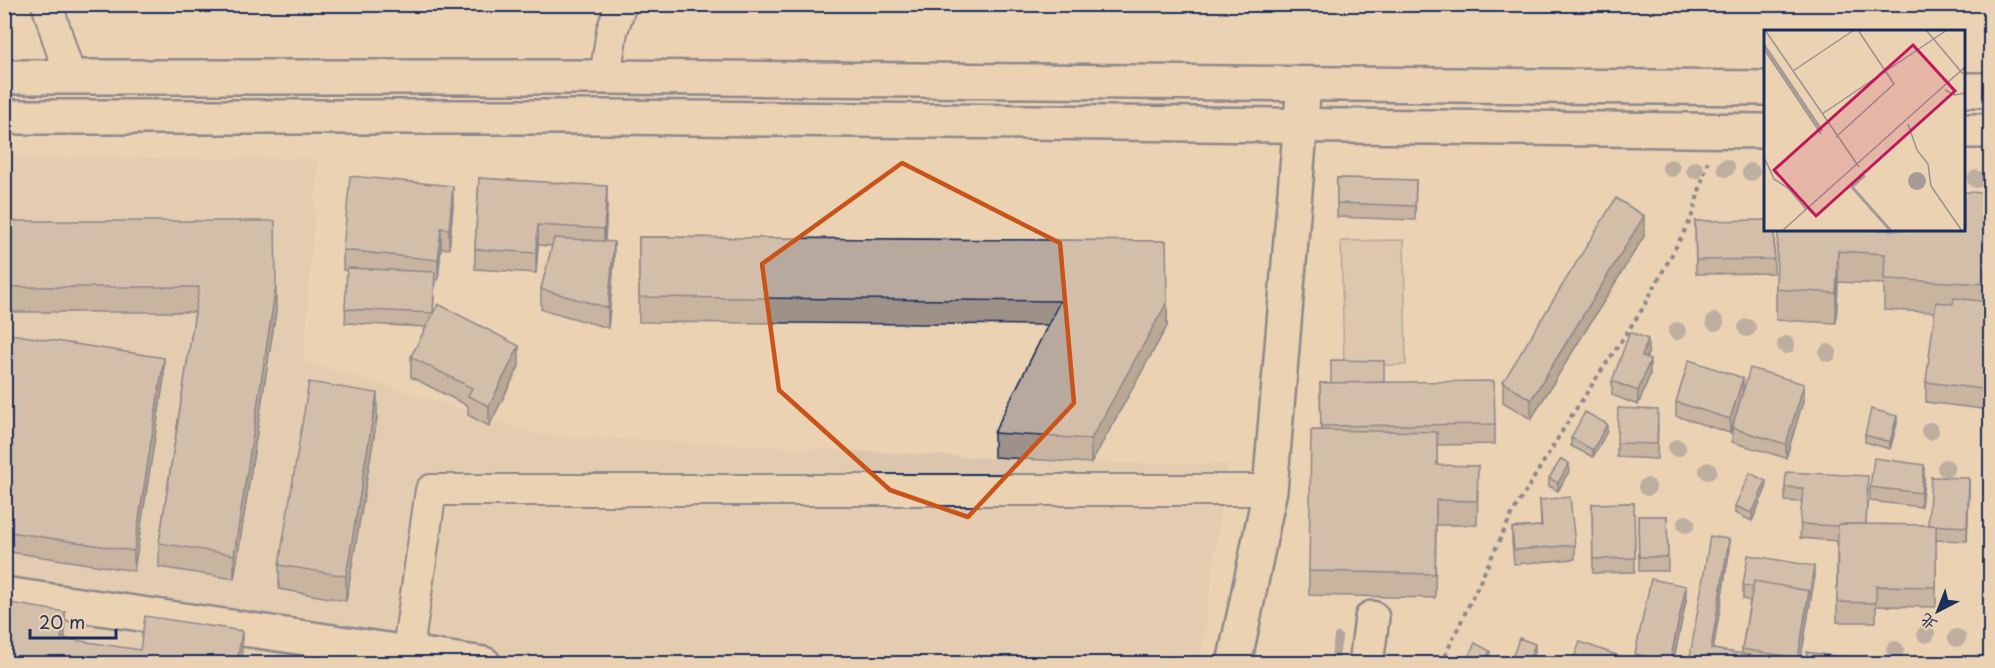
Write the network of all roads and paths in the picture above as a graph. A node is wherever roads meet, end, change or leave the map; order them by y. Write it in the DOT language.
graph roads {
  1 [pos="46,4"];
  2 [pos="621,4"];
  3 [pos="4,77"];
  4 [pos="70,77"];
  5 [pos="606,77"];
  6 [pos="1304,84"];
  7 [pos="1764,88"];
  8 [pos="1965,90"];
  9 [pos="1990,90"];
  10 [pos="4,117"];
  11 [pos="1301,125"];
  12 [pos="1716,131"];
  13 [pos="1764,131"];
  14 [pos="1965,131"];
  15 [pos="1990,131"];
  16 [pos="1270,490"];
  17 [pos="4,594"];
  18 [pos="1372,618"];
  19 [pos="406,658"];
  20 [pos="484,663"];
  21 [pos="1234,663"];
  22 [pos="1366,663"];
  23 [pos="1441,663"];
  1 -- 4 [label="street"];
  2 -- 5 [label="street"];
  3 -- 4 [label="main road"];
  4 -- 5 [label="main road"];
  5 -- 6 [label="main road"];
  6 -- 7 [label="main road"];
  6 -- 11 [label="main road"];
  8 -- 9 [label="main road"];
  10 -- 11 [label="main road"];
  11 -- 12 [label="main road"];
  11 -- 16 [label="main road"];
  12 -- 13 [label="main road"];
  12 -- 23 [label="path"];
  14 -- 15 [label="main road"];
  16 -- 19 [label="street"];
  16 -- 21 [label="main road"];
  17 -- 19 [label="main road"];
  18 -- 22 [label="main road"];
  19 -- 20 [label="main road"];
}
